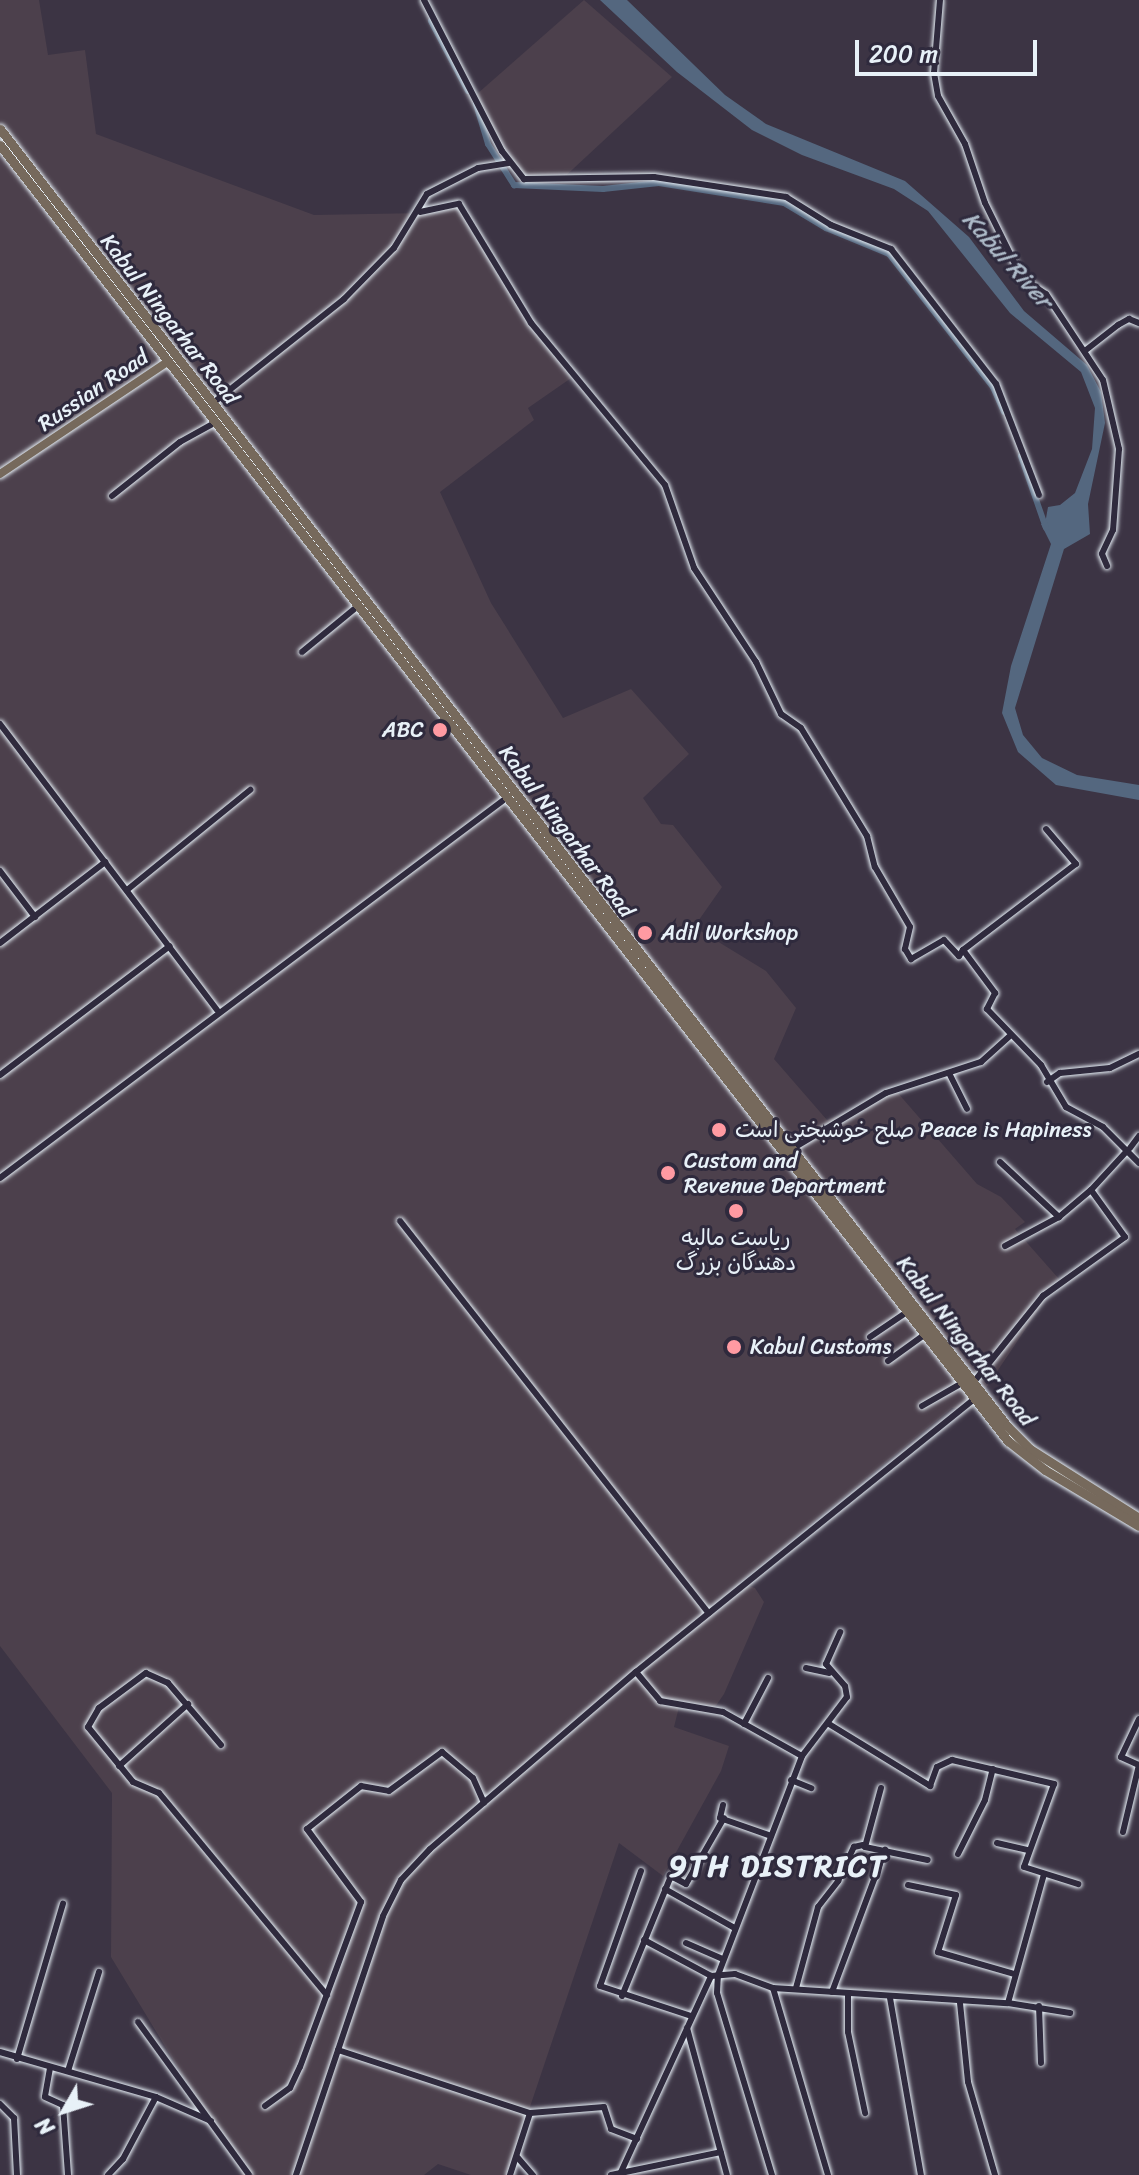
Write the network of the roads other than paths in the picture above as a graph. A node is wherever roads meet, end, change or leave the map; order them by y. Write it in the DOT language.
graph roads {
  1 [pos="424,0"];
  2 [pos="940,0"];
  3 [pos="0,129"];
  4 [pos="0,145"];
  5 [pos="509,163"];
  6 [pos="420,208"];
  7 [pos="1139,323"];
  8 [pos="1086,350"];
  9 [pos="167,362"];
  10 [pos="213,403"];
  11 [pos="214,423"];
  12 [pos="0,474"];
  13 [pos="1039,495"];
  14 [pos="112,496"];
  15 [pos="305,529"];
  16 [pos="1107,566"];
  17 [pos="358,606"];
  18 [pos="302,652"];
  19 [pos="0,724"];
  20 [pos="250,790"];
  21 [pos="516,791"];
  22 [pos="506,798"];
  23 [pos="1046,829"];
  24 [pos="105,862"];
  25 [pos="0,871"];
  26 [pos="127,890"];
  27 [pos="35,917"];
  28 [pos="0,943"];
  29 [pos="170,946"];
  30 [pos="963,950"];
  31 [pos="217,1010"];
  32 [pos="1009,1037"];
  33 [pos="1139,1054"];
  34 [pos="949,1073"];
  35 [pos="0,1075"];
  36 [pos="1047,1082"];
  37 [pos="967,1109"];
  38 [pos="1139,1136"];
  39 [pos="792,1149"];
  40 [pos="1127,1150"];
  41 [pos="1000,1162"];
  42 [pos="1139,1163"];
  43 [pos="0,1178"];
  44 [pos="1091,1190"];
  45 [pos="1059,1217"];
  46 [pos="400,1221"];
  47 [pos="1005,1246"];
  48 [pos="907,1312"];
  49 [pos="924,1335"];
  50 [pos="870,1337"];
  51 [pos="888,1361"];
  52 [pos="962,1383"];
  53 [pos="973,1383"];
  54 [pos="977,1396"];
  55 [pos="922,1406"];
  56 [pos="1139,1518"];
  57 [pos="1139,1526"];
  58 [pos="708,1613"];
  59 [pos="840,1632"];
  60 [pos="806,1668"];
  61 [pos="636,1672"];
  62 [pos="829,1673"];
  63 [pos="768,1678"];
  64 [pos="188,1704"];
  65 [pos="1139,1719"];
  66 [pos="744,1724"];
  67 [pos="829,1724"];
  68 [pos="221,1745"];
  69 [pos="802,1756"];
  70 [pos="1139,1765"];
  71 [pos="119,1766"];
  72 [pos="993,1769"];
  73 [pos="791,1780"];
  74 [pos="811,1788"];
  75 [pos="881,1788"];
  76 [pos="484,1803"];
  77 [pos="723,1805"];
  78 [pos="724,1818"];
  79 [pos="1123,1832"];
  80 [pos="771,1836"];
  81 [pos="997,1843"];
  82 [pos="863,1845"];
  83 [pos="885,1850"];
  84 [pos="1028,1850"];
  85 [pos="958,1854"];
  86 [pos="928,1860"];
  87 [pos="641,1871"];
  88 [pos="1044,1874"];
  89 [pos="1078,1884"];
  90 [pos="908,1885"];
  91 [pos="665,1889"];
  92 [pos="63,1904"];
  93 [pos="733,1927"];
  94 [pos="644,1940"];
  95 [pos="686,1943"];
  96 [pos="723,1959"];
  97 [pos="99,1972"];
  98 [pos="1014,1974"];
  99 [pos="714,1975"];
  100 [pos="773,1988"];
  101 [pos="796,1988"];
  102 [pos="832,1992"];
  103 [pos="327,1995"];
  104 [pos="848,1995"];
  105 [pos="622,1996"];
  106 [pos="890,1998"];
  107 [pos="960,2003"];
  108 [pos="1008,2003"];
  109 [pos="1039,2006"];
  110 [pos="1070,2013"];
  111 [pos="691,2016"];
  112 [pos="138,2022"];
  113 [pos="687,2028"];
  114 [pos="338,2050"];
  115 [pos="0,2052"];
  116 [pos="17,2059"];
  117 [pos="1041,2063"];
  118 [pos="50,2068"];
  119 [pos="68,2071"];
  120 [pos="156,2097"];
  121 [pos="0,2104"];
  122 [pos="265,2106"];
  123 [pos="530,2113"];
  124 [pos="865,2113"];
  125 [pos="211,2121"];
  126 [pos="637,2139"];
  127 [pos="721,2152"];
  128 [pos="518,2158"];
  129 [pos="621,2172"];
  130 [pos="17,2175"];
  131 [pos="68,2175"];
  132 [pos="108,2175"];
  133 [pos="249,2175"];
  134 [pos="296,2175"];
  135 [pos="510,2175"];
  136 [pos="533,2175"];
  137 [pos="611,2175"];
  138 [pos="727,2175"];
  139 [pos="772,2175"];
  140 [pos="828,2175"];
  141 [pos="921,2175"];
  142 [pos="995,2175"];
  1 -- 5 [label="street"];
  2 -- 8 [label="street"];
  3 -- 10 [label="highway, Kabul Ningarhar Road"];
  4 -- 9 [label="highway, Kabul Ningarhar Road"];
  5 -- 6 [label="street"];
  5 -- 13 [label="street"];
  6 -- 10 [label="street"];
  6 -- 30 [label="street"];
  7 -- 8 [label="street"];
  8 -- 16 [label="street"];
  9 -- 11 [label="highway, Kabul Ningarhar Road"];
  9 -- 12 [label="main road, Russian Road"];
  10 -- 15 [label="highway, Kabul Ningarhar Road"];
  11 -- 14 [label="street"];
  11 -- 15 [label="highway, Kabul Ningarhar Road"];
  15 -- 17 [label="highway, Kabul Ningarhar Road"];
  15 -- 21 [label="highway, Kabul Ningarhar Road"];
  17 -- 18 [label="street"];
  17 -- 22 [label="highway, Kabul Ningarhar Road"];
  19 -- 24 [label="street"];
  20 -- 26 [label="street"];
  21 -- 22 [label="street"];
  21 -- 39 [label="highway, Kabul Ningarhar Road"];
  22 -- 31 [label="street"];
  22 -- 48 [label="highway, Kabul Ningarhar Road"];
  23 -- 30 [label="street"];
  24 -- 26 [label="street"];
  24 -- 27 [label="street"];
  25 -- 27 [label="street"];
  26 -- 29 [label="street"];
  27 -- 28 [label="street"];
  29 -- 31 [label="street"];
  29 -- 35 [label="street"];
  30 -- 32 [label="street"];
  31 -- 43 [label="street"];
  32 -- 34 [label="street"];
  32 -- 36 [label="street"];
  33 -- 36 [label="street"];
  34 -- 37 [label="street"];
  34 -- 39 [label="street"];
  36 -- 40 [label="street"];
  38 -- 40 [label="street"];
  39 -- 53 [label="highway, Kabul Ningarhar Road"];
  40 -- 42 [label="street"];
  40 -- 44 [label="street"];
  41 -- 45 [label="street"];
  44 -- 45 [label="street"];
  44 -- 53 [label="street"];
  45 -- 47 [label="street"];
  46 -- 58 [label="street"];
  48 -- 49 [label="highway, Kabul Ningarhar Road"];
  48 -- 50 [label="street"];
  49 -- 51 [label="street"];
  49 -- 52 [label="highway, Kabul Ningarhar Road"];
  52 -- 54 [label="highway, Kabul Ningarhar Road"];
  52 -- 55 [label="street"];
  53 -- 54 [label="highway, Kabul Ningarhar Road"];
  54 -- 56 [label="highway, Kabul Ningarhar Road"];
  54 -- 57 [label="highway, Kabul Ningarhar Road"];
  54 -- 58 [label="street"];
  58 -- 61 [label="street"];
  59 -- 62 [label="street"];
  60 -- 62 [label="street"];
  61 -- 66 [label="street"];
  61 -- 76 [label="street"];
  62 -- 67 [label="street"];
  63 -- 66 [label="street"];
  64 -- 68 [label="street"];
  64 -- 71 [label="street"];
  64 -- 71 [label="street"];
  65 -- 70 [label="street"];
  66 -- 69 [label="street"];
  67 -- 69 [label="street"];
  67 -- 72 [label="street"];
  69 -- 73 [label="street"];
  70 -- 79 [label="street"];
  71 -- 103 [label="street"];
  72 -- 84 [label="street"];
  72 -- 85 [label="street"];
  73 -- 74 [label="street"];
  73 -- 80 [label="street"];
  75 -- 82 [label="street"];
  76 -- 103 [label="street"];
  76 -- 114 [label="street"];
  77 -- 78 [label="street"];
  78 -- 80 [label="street"];
  78 -- 91 [label="street"];
  80 -- 93 [label="street"];
  81 -- 84 [label="street"];
  82 -- 83 [label="street"];
  82 -- 101 [label="street"];
  83 -- 86 [label="street"];
  83 -- 102 [label="street"];
  84 -- 88 [label="street"];
  87 -- 105 [label="street"];
  88 -- 89 [label="street"];
  88 -- 98 [label="street"];
  90 -- 98 [label="street"];
  91 -- 93 [label="street"];
  91 -- 94 [label="street"];
  92 -- 116 [label="street"];
  93 -- 96 [label="street"];
  94 -- 99 [label="street"];
  94 -- 105 [label="street"];
  95 -- 96 [label="street"];
  96 -- 99 [label="street"];
  97 -- 119 [label="street"];
  98 -- 108 [label="street"];
  99 -- 100 [label="street"];
  99 -- 111 [label="street"];
  99 -- 139 [label="street"];
  100 -- 101 [label="street"];
  100 -- 140 [label="street"];
  101 -- 102 [label="street"];
  102 -- 104 [label="street"];
  103 -- 122 [label="street"];
  104 -- 106 [label="street"];
  104 -- 124 [label="street"];
  105 -- 111 [label="street"];
  106 -- 107 [label="street"];
  106 -- 141 [label="street"];
  107 -- 108 [label="street"];
  107 -- 142 [label="street"];
  108 -- 109 [label="street"];
  109 -- 110 [label="street"];
  109 -- 117 [label="street"];
  111 -- 113 [label="street"];
  112 -- 125 [label="street"];
  113 -- 126 [label="street"];
  113 -- 127 [label="street"];
  114 -- 123 [label="street"];
  114 -- 134 [label="street"];
  115 -- 116 [label="street"];
  116 -- 118 [label="street"];
  118 -- 119 [label="street"];
  118 -- 131 [label="street"];
  119 -- 120 [label="street"];
  120 -- 125 [label="street"];
  120 -- 132 [label="street"];
  121 -- 130 [label="street"];
  123 -- 126 [label="street"];
  123 -- 128 [label="street"];
  125 -- 133 [label="street"];
  126 -- 129 [label="street"];
  127 -- 129 [label="street"];
  127 -- 138 [label="street"];
  128 -- 135 [label="street"];
  128 -- 136 [label="street"];
  129 -- 137 [label="street"];
}
